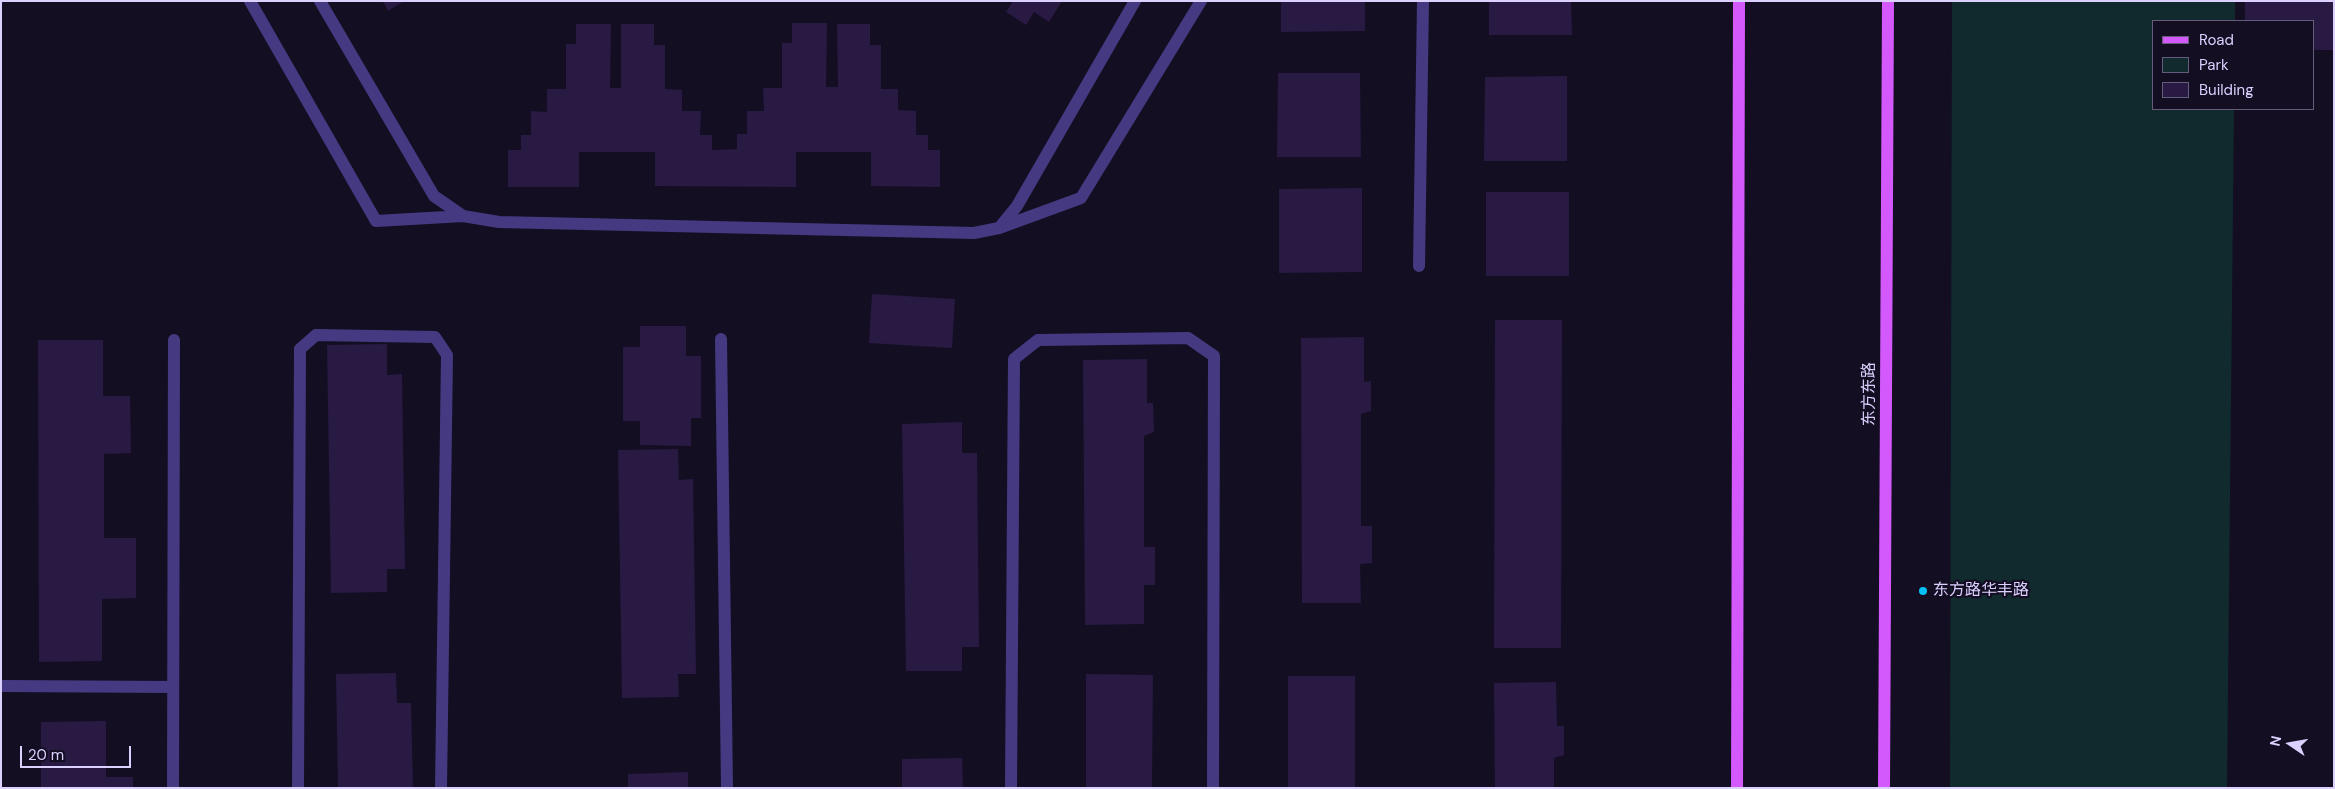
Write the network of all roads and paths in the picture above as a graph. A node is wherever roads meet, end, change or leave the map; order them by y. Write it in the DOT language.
graph roads {
  1 [pos="250,1"];
  2 [pos="320,1"];
  3 [pos="1136,1"];
  4 [pos="1201,1"];
  5 [pos="1422,1"];
  6 [pos="1740,1"];
  7 [pos="1888,1"];
  8 [pos="463,216"];
  9 [pos="999,228"];
  10 [pos="1419,266"];
  11 [pos="721,339"];
  12 [pos="174,340"];
  13 [pos="1,686"];
  14 [pos="173,687"];
  15 [pos="173,788"];
  16 [pos="298,788"];
  17 [pos="441,788"];
  18 [pos="727,788"];
  19 [pos="1011,788"];
  20 [pos="1213,788"];
  21 [pos="1737,788"];
  22 [pos="1884,788"];
  1 -- 8 [label="lane"];
  2 -- 8 [label="lane"];
  3 -- 9 [label="lane"];
  4 -- 9 [label="lane"];
  5 -- 10 [label="lane"];
  6 -- 21 [label="main road"];
  7 -- 22 [label="main road, 东方东路"];
  8 -- 9 [label="lane"];
  11 -- 18 [label="lane"];
  12 -- 14 [label="lane"];
  13 -- 14 [label="lane"];
  14 -- 15 [label="lane"];
  16 -- 17 [label="lane"];
  19 -- 20 [label="lane"];
}
